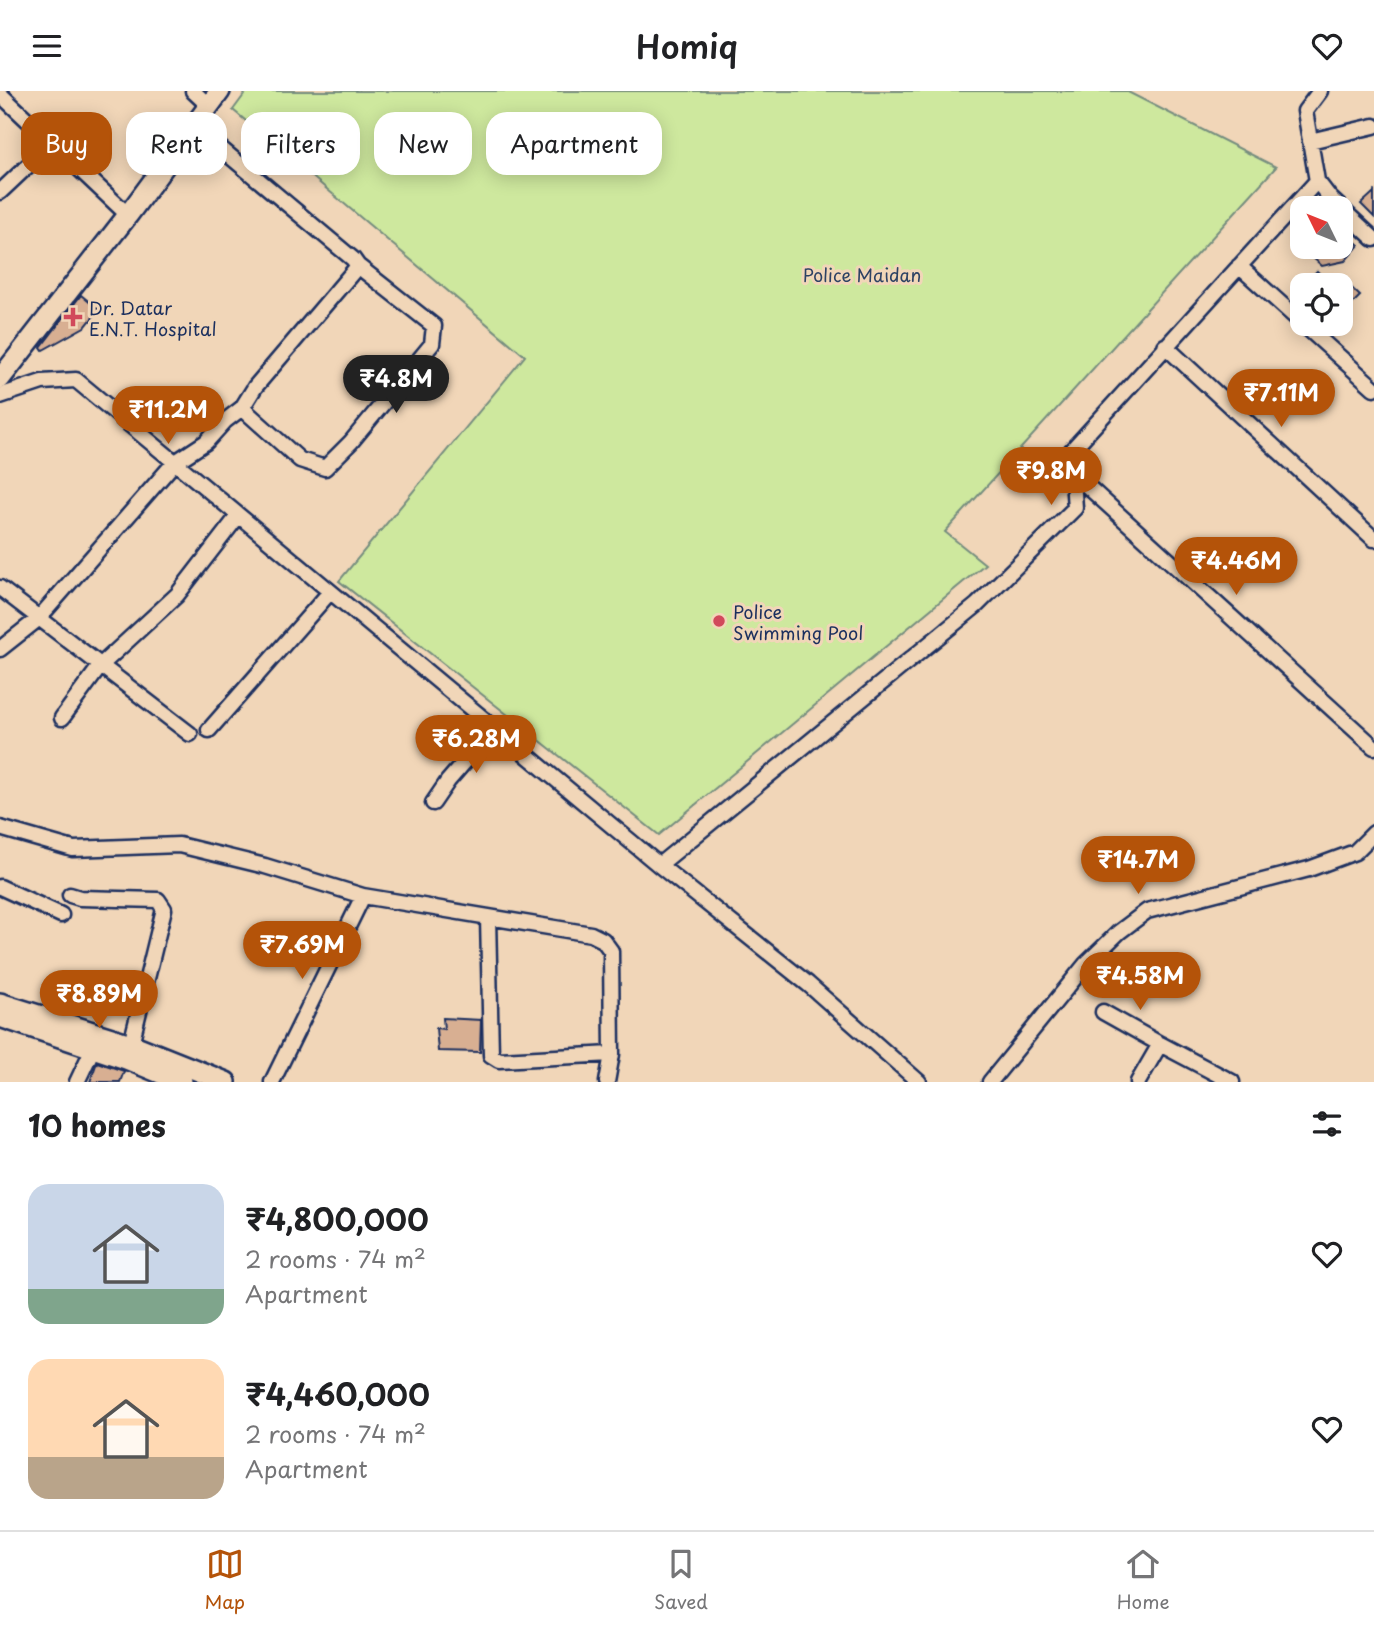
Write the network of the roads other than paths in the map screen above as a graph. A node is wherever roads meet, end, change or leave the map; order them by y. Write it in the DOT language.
graph roads {
  1 [pos="194,91"];
  2 [pos="1320,91"];
  3 [pos="0,94"];
  4 [pos="215,98"];
  5 [pos="21,114"];
  6 [pos="1374,126"];
  7 [pos="1310,141"];
  8 [pos="227,154"];
  9 [pos="21,172"];
  10 [pos="86,175"];
  11 [pos="158,175"];
  12 [pos="1317,181"];
  13 [pos="0,192"];
  14 [pos="128,215"];
  15 [pos="1374,239"];
  16 [pos="358,266"];
  17 [pos="1239,266"];
  18 [pos="1290,312"];
  19 [pos="1316,336"];
  20 [pos="1165,346"];
  21 [pos="0,379"];
  22 [pos="1374,388"];
  23 [pos="0,396"];
  24 [pos="242,408"];
  25 [pos="174,463"];
  26 [pos="1073,473"];
  27 [pos="238,516"];
  28 [pos="1374,539"];
  29 [pos="0,589"];
  30 [pos="330,592"];
  31 [pos="38,619"];
  32 [pos="0,649"];
  33 [pos="101,665"];
  34 [pos="62,718"];
  35 [pos="494,728"];
  36 [pos="209,730"];
  37 [pos="190,734"];
  38 [pos="1374,747"];
  39 [pos="432,803"];
  40 [pos="0,828"];
  41 [pos="1374,832"];
  42 [pos="659,865"];
  43 [pos="0,887"];
  44 [pos="70,895"];
  45 [pos="363,896"];
  46 [pos="61,915"];
  47 [pos="488,917"];
  48 [pos="0,1003"];
  49 [pos="1103,1011"];
  50 [pos="0,1017"];
  51 [pos="96,1042"];
  52 [pos="131,1044"];
  53 [pos="1160,1044"];
  54 [pos="612,1054"];
  55 [pos="77,1082"];
  56 [pos="182,1082"];
  57 [pos="226,1082"];
  58 [pos="272,1082"];
  59 [pos="607,1082"];
  60 [pos="919,1082"];
  61 [pos="990,1082"];
  62 [pos="1138,1082"];
  63 [pos="1232,1082"];
  1 -- 4 [label="street"];
  2 -- 7 [label="street"];
  3 -- 5 [label="street"];
  6 -- 7 [label="street"];
  7 -- 12 [label="street"];
  8 -- 16 [label="street"];
  9 -- 13 [label="street"];
  10 -- 14 [label="street"];
  11 -- 14 [label="main road"];
  12 -- 15 [label="street"];
  12 -- 17 [label="street"];
  14 -- 21 [label="main road"];
  16 -- 24 [label="street"];
  16 -- 24 [label="street"];
  17 -- 18 [label="street"];
  17 -- 20 [label="street"];
  19 -- 22 [label="street"];
  20 -- 26 [label="street"];
  20 -- 28 [label="street"];
  23 -- 25 [label="street"];
  24 -- 25 [label="street"];
  25 -- 27 [label="street"];
  25 -- 31 [label="street"];
  26 -- 38 [label="street"];
  26 -- 42 [label="street"];
  27 -- 30 [label="street"];
  27 -- 33 [label="street"];
  29 -- 31 [label="street"];
  30 -- 35 [label="street"];
  30 -- 36 [label="street"];
  31 -- 32 [label="street"];
  31 -- 33 [label="street"];
  33 -- 34 [label="street"];
  33 -- 37 [label="street"];
  35 -- 39 [label="street"];
  35 -- 42 [label="street"];
  40 -- 45 [label="street"];
  41 -- 61 [label="street"];
  42 -- 60 [label="street"];
  43 -- 46 [label="street"];
  44 -- 52 [label="street"];
  45 -- 47 [label="street"];
  45 -- 58 [label="street"];
  47 -- 54 [label="street"];
  47 -- 54 [label="street"];
  48 -- 51 [label="main road"];
  49 -- 53 [label="street"];
  50 -- 51 [label="main road"];
  51 -- 52 [label="main road"];
  51 -- 55 [label="street"];
  51 -- 56 [label="main road"];
  52 -- 57 [label="main road"];
  53 -- 62 [label="street"];
  53 -- 63 [label="street"];
  54 -- 59 [label="street"];
}
